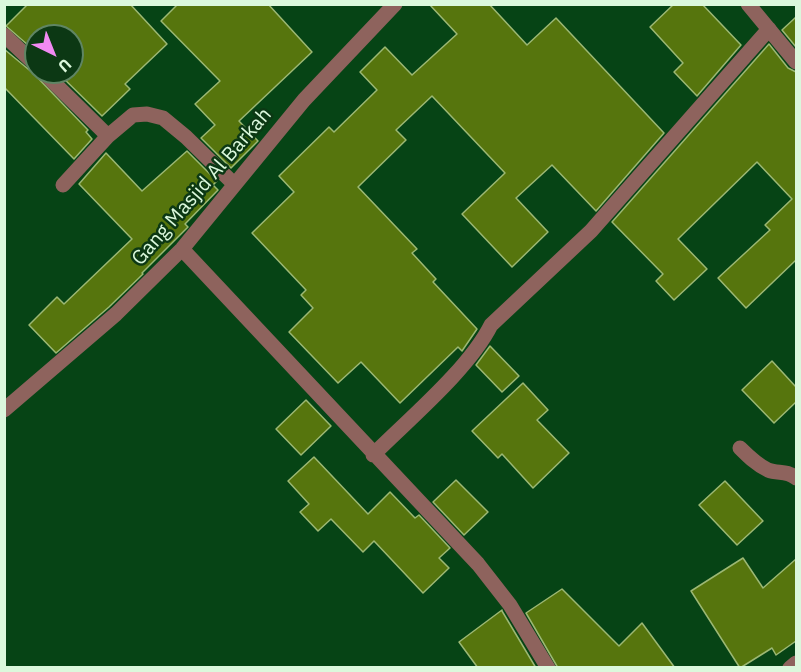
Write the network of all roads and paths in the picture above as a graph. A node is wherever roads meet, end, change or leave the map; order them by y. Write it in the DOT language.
graph roads {
  1 [pos="395,4"];
  2 [pos="748,4"];
  3 [pos="769,29"];
  4 [pos="4,35"];
  5 [pos="24,54"];
  6 [pos="796,62"];
  7 [pos="55,84"];
  8 [pos="108,136"];
  9 [pos="234,184"];
  10 [pos="63,185"];
  11 [pos="182,249"];
  12 [pos="4,410"];
  13 [pos="740,448"];
  14 [pos="373,455"];
  15 [pos="796,478"];
  16 [pos="796,663"];
  17 [pos="548,668"];
  18 [pos="790,668"];
  1 -- 9 [label="street, Gang Masjid Al Barkah"];
  2 -- 3 [label="street"];
  3 -- 6 [label="street"];
  3 -- 14 [label="street"];
  4 -- 5 [label="street"];
  7 -- 8 [label="street"];
  8 -- 9 [label="street"];
  8 -- 10 [label="street"];
  9 -- 11 [label="street, Gang Masjid Al Barkah"];
  11 -- 12 [label="street, Gang Masjid Al Barkah"];
  11 -- 14 [label="street"];
  13 -- 15 [label="street"];
  14 -- 17 [label="street"];
  16 -- 18 [label="street"];
}
